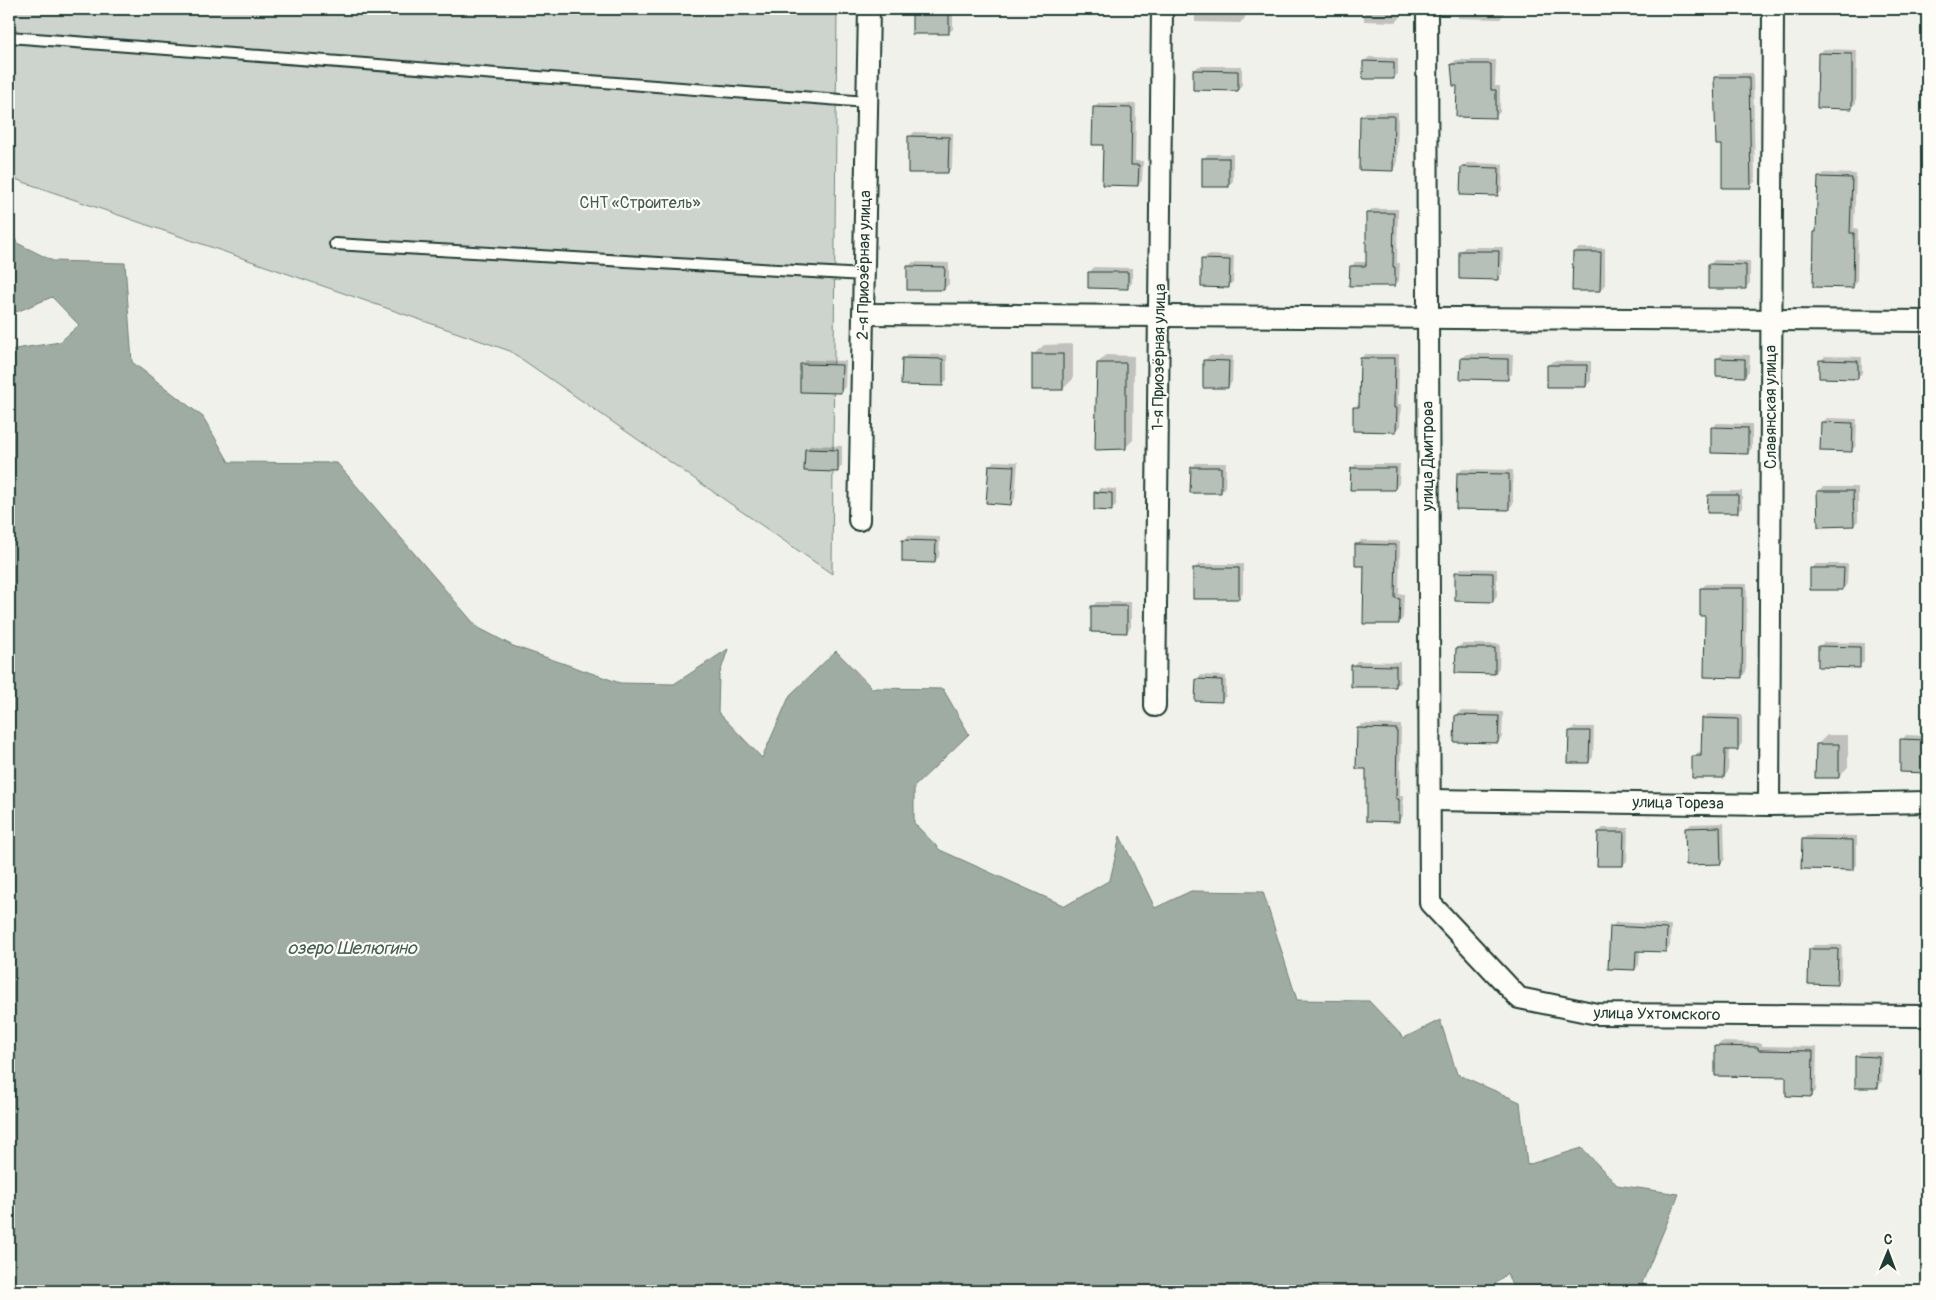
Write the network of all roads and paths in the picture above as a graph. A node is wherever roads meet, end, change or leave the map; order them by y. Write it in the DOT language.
graph roads {
  1 [pos="869,9"];
  2 [pos="1162,9"];
  3 [pos="1426,9"];
  4 [pos="1774,9"];
  5 [pos="9,37"];
  6 [pos="867,102"];
  7 [pos="335,244"];
  8 [pos="864,275"];
  9 [pos="863,314"];
  10 [pos="1160,315"];
  11 [pos="1428,318"];
  12 [pos="1772,320"];
  13 [pos="1927,321"];
  14 [pos="859,520"];
  15 [pos="1155,706"];
  16 [pos="1430,800"];
  17 [pos="1927,802"];
  18 [pos="1770,805"];
  19 [pos="1430,903"];
  20 [pos="1927,1016"];
  1 -- 6 [label="street, 2-я Приозёрная улица"];
  2 -- 10 [label="street, 1-я Приозёрная улица"];
  3 -- 11 [label="street, улица Дмитрова"];
  4 -- 12 [label="street, Славянская улица"];
  5 -- 6 [label="lane"];
  6 -- 8 [label="street, 2-я Приозёрная улица"];
  7 -- 8 [label="lane"];
  8 -- 9 [label="street, 2-я Приозёрная улица"];
  9 -- 10 [label="street"];
  9 -- 14 [label="street, 2-я Приозёрная улица"];
  10 -- 11 [label="street"];
  10 -- 15 [label="street, 1-я Приозёрная улица"];
  11 -- 12 [label="street"];
  11 -- 16 [label="street, улица Дмитрова"];
  12 -- 13 [label="street"];
  12 -- 18 [label="street, Славянская улица"];
  16 -- 18 [label="street, улица Тореза"];
  16 -- 19 [label="street, улица Дмитрова"];
  17 -- 18 [label="street, улица Тореза"];
  19 -- 20 [label="street, улица Ухтомского"];
}
